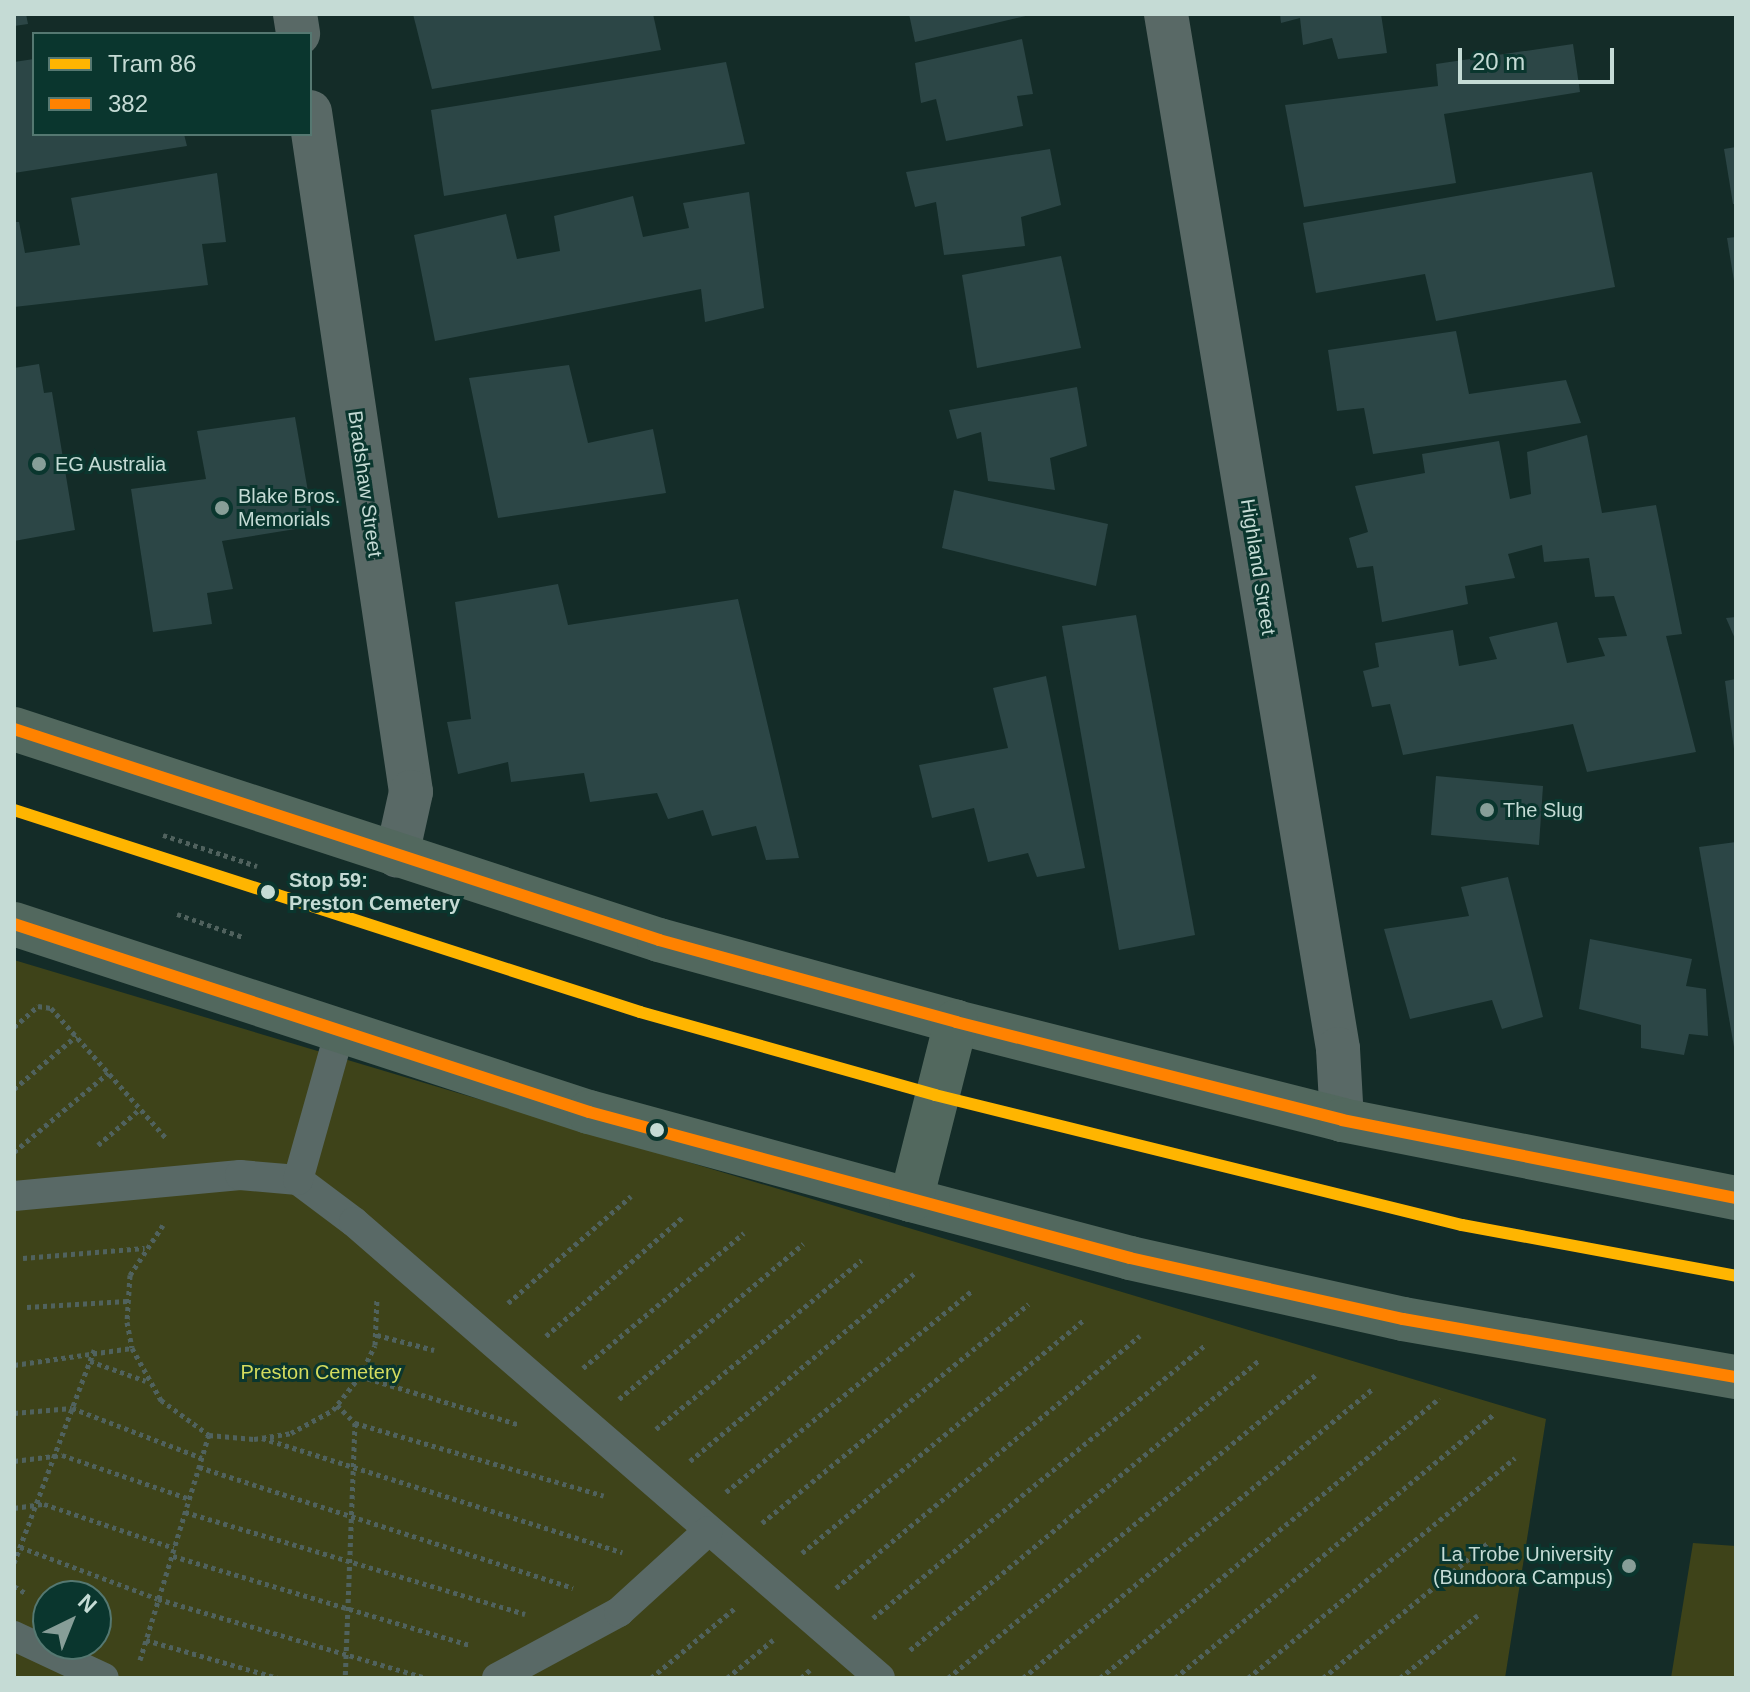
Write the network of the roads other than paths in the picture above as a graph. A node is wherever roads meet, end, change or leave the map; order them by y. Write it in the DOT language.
graph roads {
  1 [pos="1166,14"];
  2 [pos="312,125"];
  3 [pos="14,729"];
  4 [pos="397,855"];
  5 [pos="14,924"];
  6 [pos="956,1022"];
  7 [pos="340,1031"];
  8 [pos="1342,1120"];
  9 [pos="298,1180"];
  10 [pos="14,1196"];
  11 [pos="1736,1198"];
  12 [pos="911,1200"];
  13 [pos="1736,1377"];
  14 [pos="711,1533"];
  15 [pos="14,1636"];
  16 [pos="543,1666"];
  17 [pos="879,1677"];
  18 [pos="104,1678"];
  19 [pos="497,1678"];
  1 -- 8 [label="street, Highland Street"];
  2 -- 4 [label="street, Bradshaw Street"];
  3 -- 4 [label="highway"];
  4 -- 6 [label="highway"];
  5 -- 7 [label="highway"];
  6 -- 8 [label="highway"];
  6 -- 12 [label="highway"];
  7 -- 9 [label="lane"];
  7 -- 12 [label="highway"];
  8 -- 11 [label="highway"];
  9 -- 10 [label="lane"];
  9 -- 14 [label="lane"];
  12 -- 13 [label="highway"];
  14 -- 16 [label="lane"];
  14 -- 17 [label="lane"];
  15 -- 18 [label="lane"];
  16 -- 19 [label="lane"];
}
